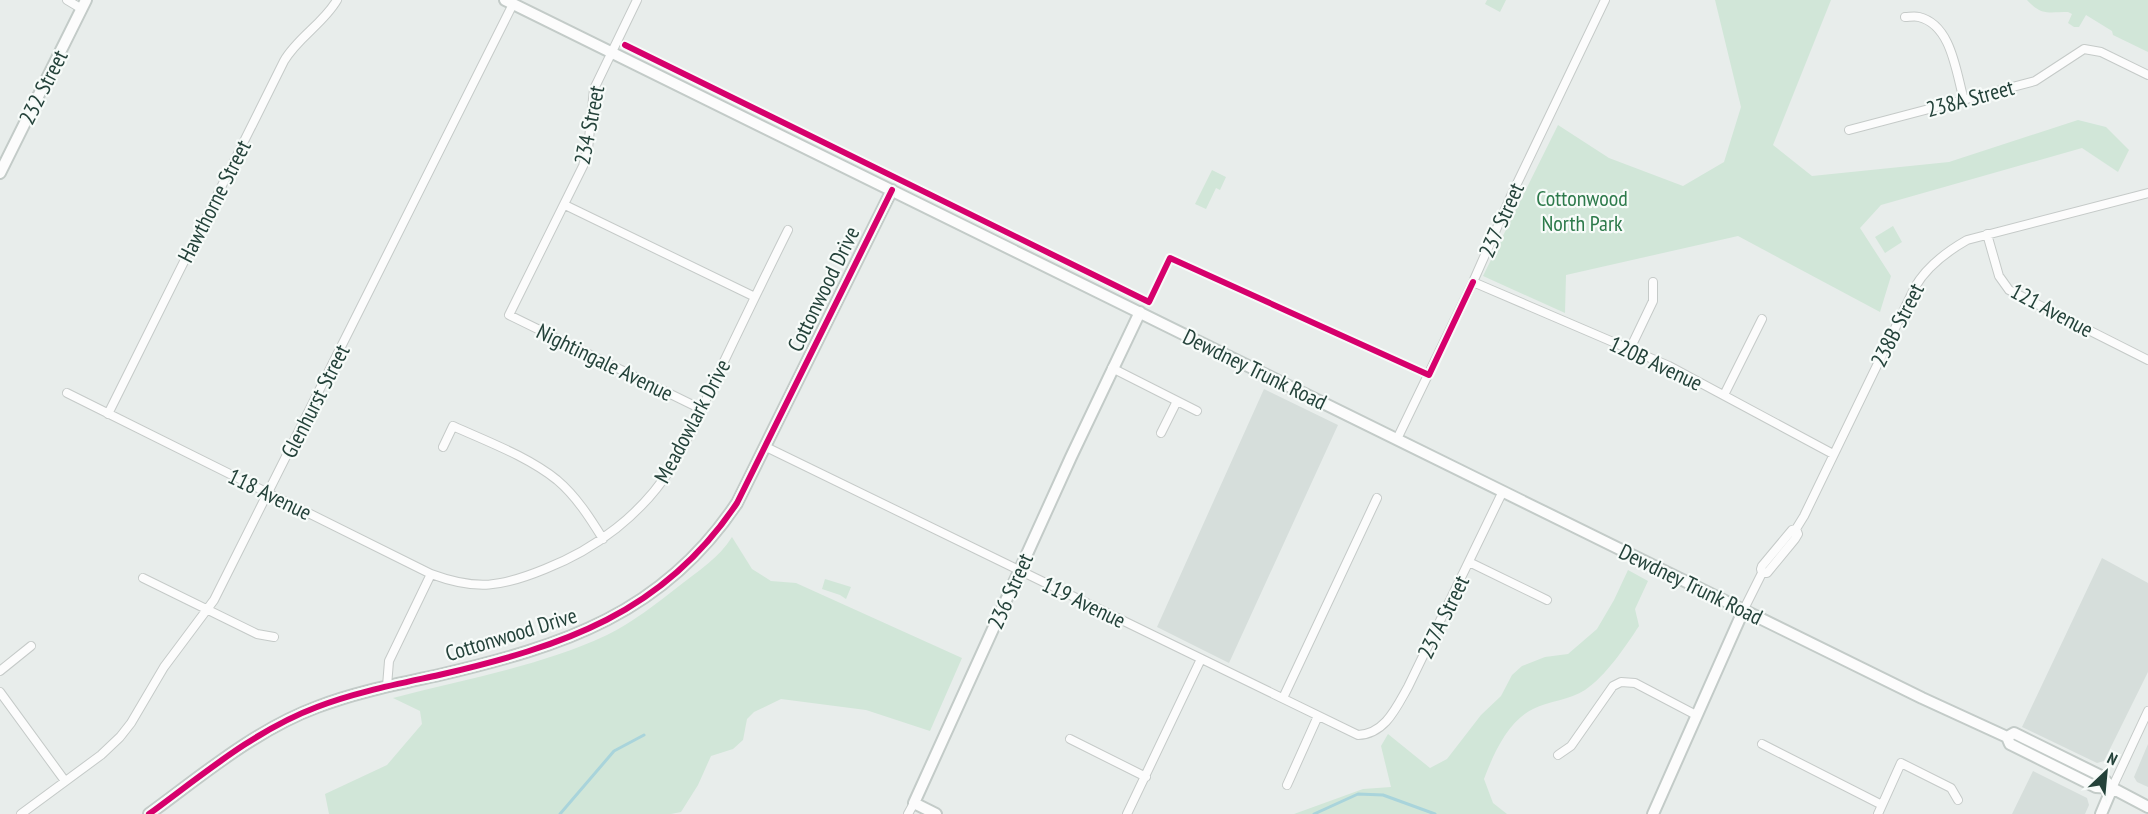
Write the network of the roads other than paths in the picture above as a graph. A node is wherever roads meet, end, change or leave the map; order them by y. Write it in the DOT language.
graph roads {
  1 [pos="66,0"];
  2 [pos="337,0"];
  3 [pos="637,0"];
  4 [pos="1605,0"];
  5 [pos="509,2"];
  6 [pos="84,4"];
  7 [pos="1905,17"];
  8 [pos="612,51"];
  9 [pos="2148,75"];
  10 [pos="1964,100"];
  11 [pos="1849,130"];
  12 [pos="0,173"];
  13 [pos="892,190"];
  14 [pos="2148,193"];
  15 [pos="565,205"];
  16 [pos="788,230"];
  17 [pos="1987,234"];
  18 [pos="1473,282"];
  19 [pos="1653,282"];
  20 [pos="755,297"];
  21 [pos="1140,312"];
  22 [pos="509,315"];
  23 [pos="1762,318"];
  24 [pos="1630,349"];
  25 [pos="2148,360"];
  26 [pos="1112,368"];
  27 [pos="67,393"];
  28 [pos="1724,395"];
  29 [pos="1177,401"];
  30 [pos="701,409"];
  31 [pos="1197,411"];
  32 [pos="108,414"];
  33 [pos="1161,434"];
  34 [pos="1397,439"];
  35 [pos="443,447"];
  36 [pos="766,447"];
  37 [pos="1833,454"];
  38 [pos="1503,491"];
  39 [pos="268,492"];
  40 [pos="1377,498"];
  41 [pos="603,538"];
  42 [pos="1469,562"];
  43 [pos="1020,570"];
  44 [pos="431,574"];
  45 [pos="143,578"];
  46 [pos="476,586"];
  47 [pos="1547,600"];
  48 [pos="1744,609"];
  49 [pos="207,610"];
  50 [pos="274,637"];
  51 [pos="31,646"];
  52 [pos="1201,659"];
  53 [pos="0,671"];
  54 [pos="387,686"];
  55 [pos="0,692"];
  56 [pos="1283,698"];
  57 [pos="2148,711"];
  58 [pos="1696,715"];
  59 [pos="1318,716"];
  60 [pos="1371,734"];
  61 [pos="1070,739"];
  62 [pos="1762,744"];
  63 [pos="1558,755"];
  64 [pos="1146,777"];
  65 [pos="65,781"];
  66 [pos="1287,785"];
  67 [pos="2112,788"];
  68 [pos="1958,800"];
  69 [pos="914,803"];
  70 [pos="1882,805"];
  71 [pos="2148,807"];
  72 [pos="1656,813"];
  73 [pos="21,814"];
  74 [pos="148,814"];
  75 [pos="908,814"];
  76 [pos="936,814"];
  77 [pos="1127,814"];
  78 [pos="1878,814"];
  79 [pos="2101,814"];
  1 -- 6 [label="street"];
  2 -- 32 [label="street, Hawthorne Street"];
  3 -- 8 [label="street, 234 Street"];
  4 -- 18 [label="street, 237 Street"];
  5 -- 8 [label="main road, Dewdney Trunk Road"];
  5 -- 39 [label="street, Glenhurst Street"];
  6 -- 12 [label="main road, 232 Street"];
  7 -- 10 [label="street"];
  8 -- 13 [label="main road, Dewdney Trunk Road"];
  8 -- 15 [label="street, 234 Street"];
  9 -- 10 [label="street, 238A Street"];
  10 -- 11 [label="street, 238A Street"];
  13 -- 21 [label="main road, Dewdney Trunk Road"];
  13 -- 36 [label="main road, Cottonwood Drive"];
  14 -- 17 [label="street, 238B Street"];
  15 -- 20 [label="street"];
  15 -- 22 [label="street, 234 Street"];
  16 -- 20 [label="street, Meadowlark Drive"];
  17 -- 25 [label="street, 121 Avenue"];
  17 -- 37 [label="street, 238B Street"];
  18 -- 24 [label="street, 120B Avenue"];
  18 -- 34 [label="street, 237 Street"];
  19 -- 24 [label="street"];
  20 -- 30 [label="street, Meadowlark Drive"];
  21 -- 26 [label="main road, 236 Street"];
  21 -- 34 [label="main road, Dewdney Trunk Road"];
  22 -- 30 [label="street, Nightingale Avenue"];
  23 -- 28 [label="street"];
  24 -- 28 [label="street, 120B Avenue"];
  26 -- 29 [label="street"];
  26 -- 43 [label="main road, 236 Street"];
  27 -- 32 [label="street, 118 Avenue"];
  28 -- 37 [label="street, 120B Avenue"];
  29 -- 31 [label="street"];
  29 -- 33 [label="street"];
  30 -- 41 [label="street, Meadowlark Drive"];
  32 -- 39 [label="street, 118 Avenue"];
  34 -- 38 [label="main road, Dewdney Trunk Road"];
  35 -- 41 [label="street"];
  36 -- 43 [label="street, 119 Avenue"];
  36 -- 54 [label="main road, Cottonwood Drive"];
  37 -- 48 [label="street, 238B Street"];
  38 -- 42 [label="street, 237A Street"];
  38 -- 48 [label="main road, Dewdney Trunk Road"];
  39 -- 44 [label="street, 118 Avenue"];
  39 -- 49 [label="street, Glenhurst Street"];
  40 -- 56 [label="street"];
  41 -- 46 [label="street, Meadowlark Drive"];
  42 -- 47 [label="street"];
  42 -- 60 [label="street, 237A Street"];
  43 -- 52 [label="street, 119 Avenue"];
  43 -- 69 [label="main road, 236 Street"];
  44 -- 46 [label="street, 118 Avenue"];
  44 -- 54 [label="street"];
  45 -- 49 [label="street"];
  48 -- 58 [label="main road, 238B Street"];
  48 -- 67 [label="main road, Dewdney Trunk Road"];
  49 -- 50 [label="street"];
  49 -- 65 [label="street, Glenhurst Street"];
  51 -- 53 [label="street"];
  52 -- 56 [label="street, 119 Avenue"];
  52 -- 64 [label="street"];
  54 -- 74 [label="main road, Cottonwood Drive"];
  55 -- 65 [label="street"];
  56 -- 59 [label="street, 119 Avenue"];
  57 -- 67 [label="street"];
  58 -- 63 [label="street"];
  58 -- 72 [label="main road, 238B Street"];
  59 -- 60 [label="street, 119 Avenue"];
  59 -- 66 [label="street"];
  61 -- 64 [label="street"];
  62 -- 70 [label="street"];
  64 -- 77 [label="street"];
  65 -- 73 [label="street, Glenhurst Street"];
  67 -- 71 [label="main road, Dewdney Trunk Road"];
  67 -- 79 [label="main road"];
  68 -- 70 [label="street"];
  69 -- 75 [label="street, 236 Street"];
  69 -- 76 [label="main road"];
  70 -- 78 [label="street"];
}
